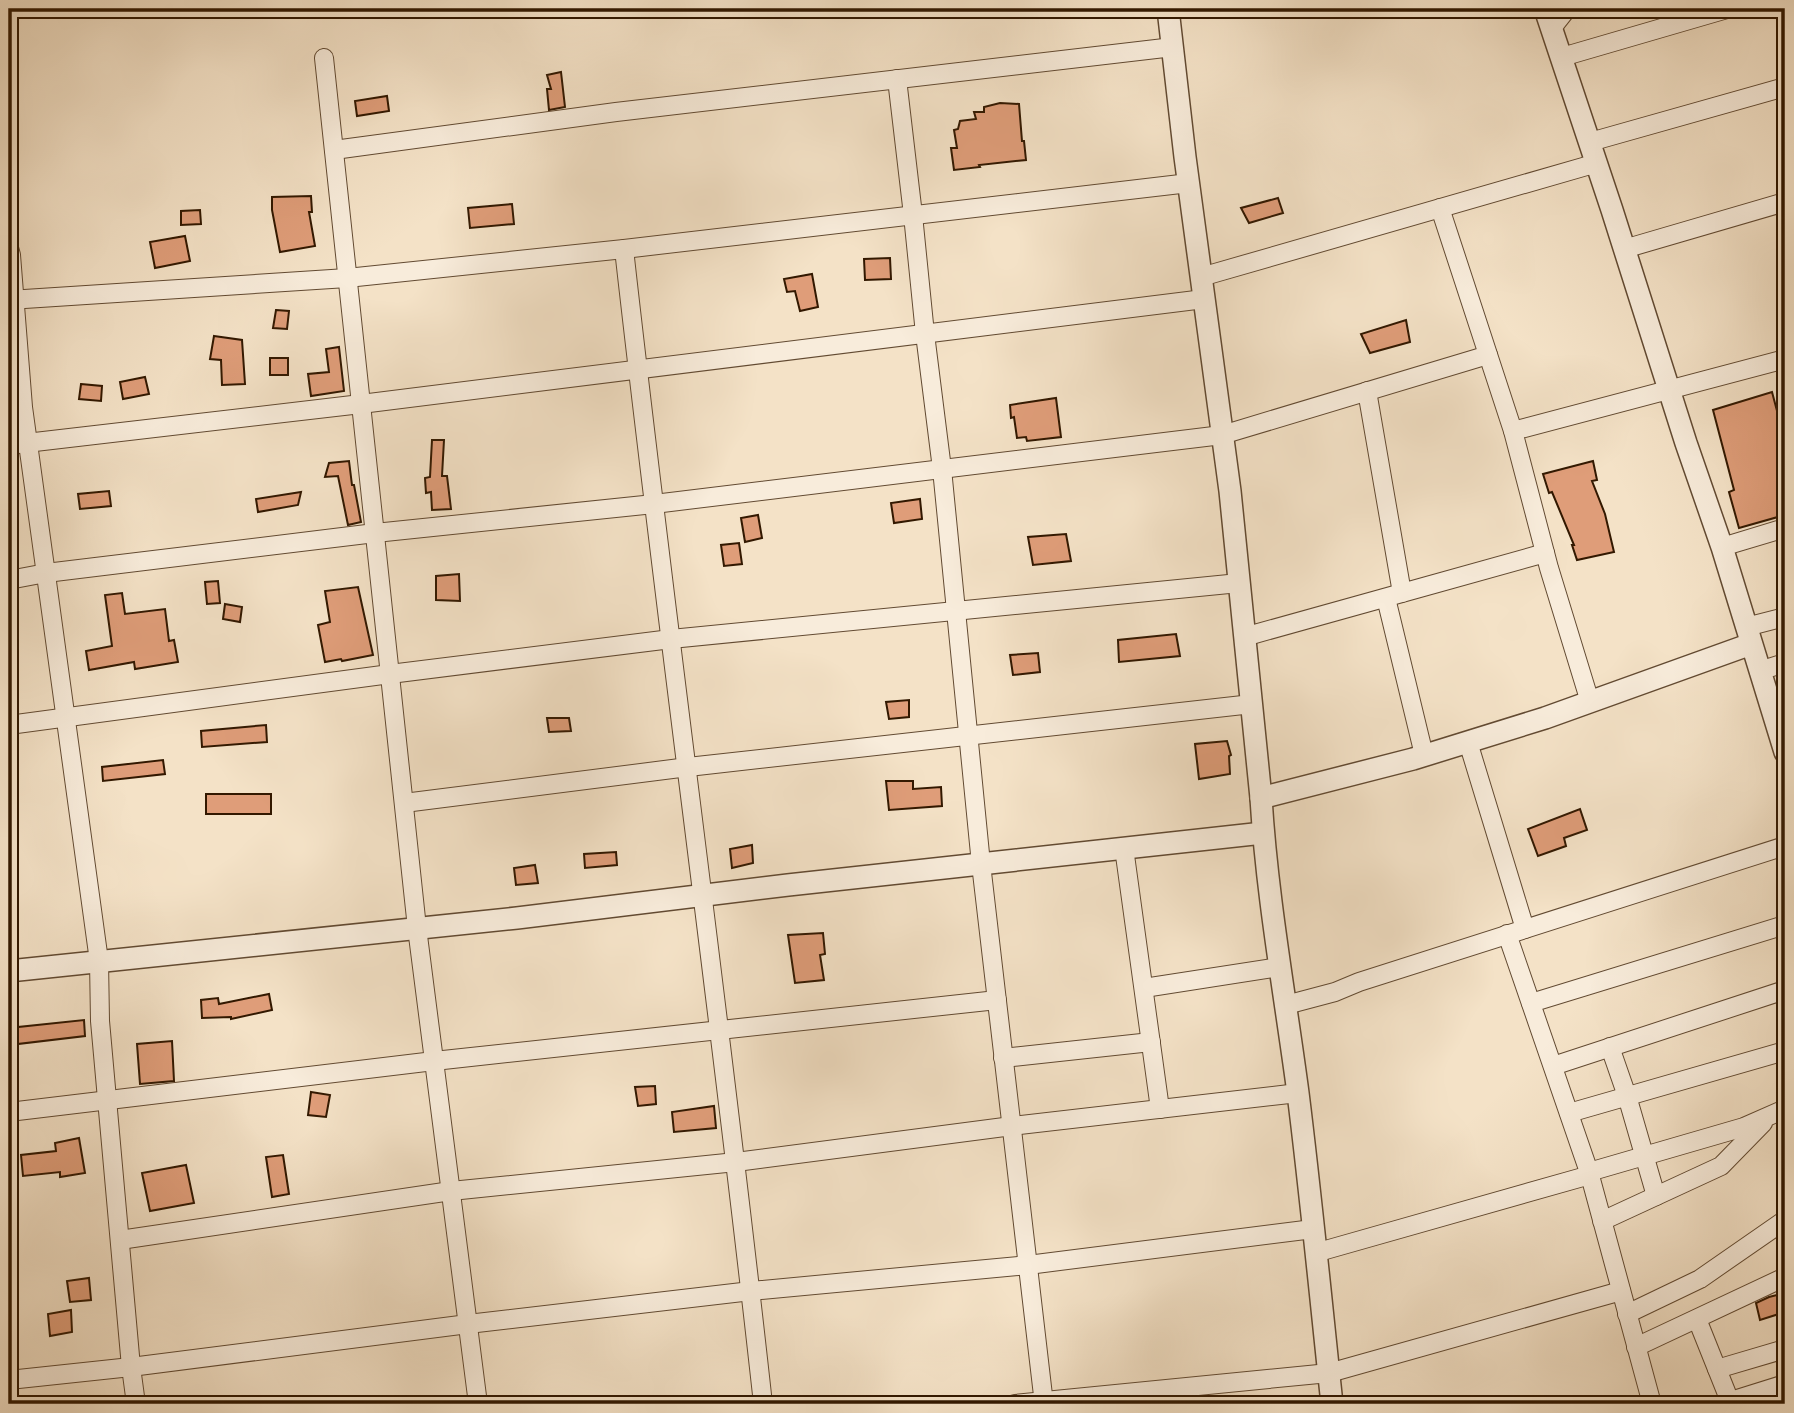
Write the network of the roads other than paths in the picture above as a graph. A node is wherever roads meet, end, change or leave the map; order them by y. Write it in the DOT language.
graph roads {
  1 [pos="1168,9"];
  2 [pos="1567,9"];
  3 [pos="1727,9"];
  4 [pos="1549,18"];
  5 [pos="1172,47"];
  6 [pos="1562,57"];
  7 [pos="324,58"];
  8 [pos="897,79"];
  9 [pos="1785,87"];
  10 [pos="1590,142"];
  11 [pos="334,150"];
  12 [pos="1597,163"];
  13 [pos="1188,183"];
  14 [pos="1785,202"];
  15 [pos="1440,208"];
  16 [pos="913,215"];
  17 [pos="9,248"];
  18 [pos="1624,248"];
  19 [pos="624,249"];
  20 [pos="1201,277"];
  21 [pos="347,278"];
  22 [pos="12,299"];
  23 [pos="1204,299"];
  24 [pos="925,334"];
  25 [pos="1488,355"];
  26 [pos="1785,359"];
  27 [pos="638,369"];
  28 [pos="1670,390"];
  29 [pos="1367,391"];
  30 [pos="361,404"];
  31 [pos="1513,431"];
  32 [pos="1222,435"];
  33 [pos="28,443"];
  34 [pos="9,445"];
  35 [pos="942,469"];
  36 [pos="654,504"];
  37 [pos="1785,528"];
  38 [pos="375,533"];
  39 [pos="1722,547"];
  40 [pos="1545,553"];
  41 [pos="46,573"];
  42 [pos="9,580"];
  43 [pos="1239,583"];
  44 [pos="1394,595"];
  45 [pos="956,611"];
  46 [pos="1785,617"];
  47 [pos="1749,636"];
  48 [pos="1244,637"];
  49 [pos="671,639"];
  50 [pos="1785,663"];
  51 [pos="1759,671"];
  52 [pos="390,674"];
  53 [pos="1590,702"];
  54 [pos="1252,704"];
  55 [pos="66,718"];
  56 [pos="9,725"];
  57 [pos="967,736"];
  58 [pos="1468,742"];
  59 [pos="1785,752"];
  60 [pos="1424,755"];
  61 [pos="688,767"];
  62 [pos="1261,798"];
  63 [pos="404,803"];
  64 [pos="1263,833"];
  65 [pos="1785,846"];
  66 [pos="1124,848"];
  67 [pos="981,864"];
  68 [pos="703,895"];
  69 [pos="1785,926"];
  70 [pos="417,928"];
  71 [pos="1525,929"];
  72 [pos="1507,934"];
  73 [pos="99,961"];
  74 [pos="1279,967"];
  75 [pos="9,971"];
  76 [pos="1144,988"];
  77 [pos="1785,990"];
  78 [pos="997,1000"];
  79 [pos="1531,1003"];
  80 [pos="1286,1005"];
  81 [pos="720,1029"];
  82 [pos="1151,1042"];
  83 [pos="1610,1047"];
  84 [pos="1785,1051"];
  85 [pos="1003,1058"];
  86 [pos="434,1061"];
  87 [pos="1553,1066"];
  88 [pos="1298,1093"];
  89 [pos="1627,1096"];
  90 [pos="107,1102"];
  91 [pos="1160,1109"];
  92 [pos="9,1112"];
  93 [pos="1778,1112"];
  94 [pos="1569,1113"];
  95 [pos="1012,1126"];
  96 [pos="1644,1156"];
  97 [pos="736,1161"];
  98 [pos="1590,1173"];
  99 [pos="451,1191"];
  100 [pos="1656,1196"];
  101 [pos="1602,1220"];
  102 [pos="1785,1220"];
  103 [pos="1313,1229"];
  104 [pos="120,1240"];
  105 [pos="1315,1253"];
  106 [pos="1028,1265"];
  107 [pos="1785,1278"];
  108 [pos="751,1291"];
  109 [pos="1621,1292"];
  110 [pos="1627,1314"];
  111 [pos="1697,1319"];
  112 [pos="468,1324"];
  113 [pos="1636,1347"];
  114 [pos="1785,1349"];
  115 [pos="131,1367"];
  116 [pos="1717,1370"];
  117 [pos="1329,1373"];
  118 [pos="9,1380"];
  119 [pos="1785,1384"];
  120 [pos="1044,1403"];
  121 [pos="1727,1403"];
  122 [pos="136,1404"];
  123 [pos="478,1404"];
  124 [pos="763,1404"];
  125 [pos="1015,1404"];
  126 [pos="1332,1404"];
  127 [pos="1652,1404"];
  1 -- 5 [label="street"];
  2 -- 4 [label="street"];
  3 -- 6 [label="street"];
  4 -- 6 [label="street"];
  5 -- 8 [label="street"];
  5 -- 13 [label="street"];
  6 -- 10 [label="street"];
  7 -- 11 [label="street"];
  8 -- 11 [label="street"];
  8 -- 16 [label="street"];
  9 -- 10 [label="street"];
  10 -- 12 [label="street"];
  11 -- 21 [label="street"];
  12 -- 15 [label="street"];
  12 -- 18 [label="street"];
  13 -- 16 [label="street"];
  13 -- 20 [label="street"];
  14 -- 18 [label="street"];
  15 -- 20 [label="street"];
  15 -- 25 [label="street"];
  16 -- 19 [label="street"];
  16 -- 24 [label="street"];
  17 -- 22 [label="street"];
  18 -- 28 [label="street"];
  19 -- 21 [label="street"];
  19 -- 27 [label="street"];
  20 -- 23 [label="street"];
  21 -- 22 [label="street"];
  21 -- 30 [label="street"];
  22 -- 33 [label="street"];
  23 -- 24 [label="street"];
  23 -- 32 [label="street"];
  24 -- 27 [label="street"];
  24 -- 35 [label="street"];
  25 -- 29 [label="street"];
  25 -- 31 [label="street"];
  26 -- 28 [label="street"];
  27 -- 30 [label="street"];
  27 -- 36 [label="street"];
  28 -- 31 [label="street"];
  28 -- 39 [label="street"];
  29 -- 32 [label="street"];
  29 -- 44 [label="street"];
  30 -- 33 [label="street"];
  30 -- 38 [label="street"];
  31 -- 40 [label="street"];
  32 -- 35 [label="street"];
  32 -- 43 [label="street"];
  33 -- 34 [label="street"];
  33 -- 41 [label="street"];
  35 -- 36 [label="street"];
  35 -- 45 [label="street"];
  36 -- 38 [label="street"];
  36 -- 49 [label="street"];
  37 -- 39 [label="street"];
  38 -- 41 [label="street"];
  38 -- 52 [label="street"];
  39 -- 47 [label="street"];
  40 -- 44 [label="street"];
  40 -- 53 [label="street"];
  41 -- 42 [label="street"];
  41 -- 55 [label="street"];
  43 -- 45 [label="street"];
  43 -- 48 [label="street"];
  44 -- 48 [label="street"];
  44 -- 60 [label="street"];
  45 -- 49 [label="street"];
  45 -- 57 [label="street"];
  46 -- 47 [label="street"];
  47 -- 51 [label="street"];
  47 -- 53 [label="street"];
  48 -- 54 [label="street"];
  49 -- 52 [label="street"];
  49 -- 61 [label="street"];
  50 -- 51 [label="street"];
  51 -- 59 [label="street"];
  52 -- 55 [label="street"];
  52 -- 63 [label="street"];
  53 -- 58 [label="street"];
  54 -- 57 [label="street"];
  54 -- 62 [label="street"];
  55 -- 56 [label="street"];
  55 -- 73 [label="street"];
  57 -- 61 [label="street"];
  57 -- 67 [label="street"];
  58 -- 60 [label="street"];
  58 -- 71 [label="street"];
  60 -- 62 [label="street"];
  61 -- 63 [label="street"];
  61 -- 68 [label="street"];
  62 -- 64 [label="street"];
  63 -- 70 [label="street"];
  64 -- 66 [label="street"];
  64 -- 74 [label="street"];
  65 -- 71 [label="street"];
  66 -- 67 [label="street"];
  66 -- 76 [label="street"];
  67 -- 68 [label="street"];
  67 -- 78 [label="street"];
  68 -- 70 [label="street"];
  68 -- 81 [label="street"];
  69 -- 79 [label="street"];
  70 -- 73 [label="street"];
  70 -- 86 [label="street"];
  71 -- 72 [label="street"];
  72 -- 79 [label="street"];
  72 -- 80 [label="street"];
  73 -- 75 [label="street"];
  73 -- 90 [label="street"];
  74 -- 76 [label="street"];
  74 -- 80 [label="street"];
  76 -- 82 [label="street"];
  77 -- 83 [label="street"];
  78 -- 81 [label="street"];
  78 -- 85 [label="street"];
  79 -- 87 [label="street"];
  80 -- 88 [label="street"];
  81 -- 86 [label="street"];
  81 -- 97 [label="street"];
  82 -- 85 [label="street"];
  82 -- 91 [label="street"];
  83 -- 87 [label="street"];
  83 -- 89 [label="street"];
  84 -- 89 [label="street"];
  85 -- 95 [label="street"];
  86 -- 90 [label="street"];
  86 -- 99 [label="street"];
  87 -- 94 [label="street"];
  88 -- 91 [label="street"];
  88 -- 103 [label="street"];
  89 -- 94 [label="street"];
  89 -- 96 [label="street"];
  90 -- 92 [label="street"];
  90 -- 104 [label="street"];
  91 -- 95 [label="street"];
  93 -- 96 [label="street"];
  93 -- 100 [label="street"];
  94 -- 98 [label="street"];
  95 -- 97 [label="street"];
  95 -- 106 [label="street"];
  96 -- 98 [label="street"];
  96 -- 100 [label="street"];
  97 -- 99 [label="street"];
  97 -- 108 [label="street"];
  98 -- 101 [label="street"];
  98 -- 105 [label="street"];
  99 -- 104 [label="street"];
  99 -- 112 [label="street"];
  100 -- 101 [label="street"];
  101 -- 109 [label="street"];
  102 -- 110 [label="street"];
  103 -- 105 [label="street"];
  103 -- 106 [label="street"];
  104 -- 115 [label="street"];
  105 -- 117 [label="street"];
  106 -- 108 [label="street"];
  106 -- 120 [label="street"];
  107 -- 111 [label="street"];
  108 -- 112 [label="street"];
  108 -- 124 [label="street"];
  109 -- 110 [label="street"];
  109 -- 117 [label="street"];
  110 -- 113 [label="street"];
  111 -- 113 [label="street"];
  111 -- 116 [label="street"];
  112 -- 115 [label="street"];
  112 -- 123 [label="street"];
  113 -- 127 [label="street"];
  114 -- 116 [label="street"];
  115 -- 118 [label="street"];
  115 -- 122 [label="street"];
  116 -- 121 [label="street"];
  117 -- 120 [label="street"];
  117 -- 126 [label="street"];
  119 -- 121 [label="street"];
  120 -- 125 [label="street"];
}
